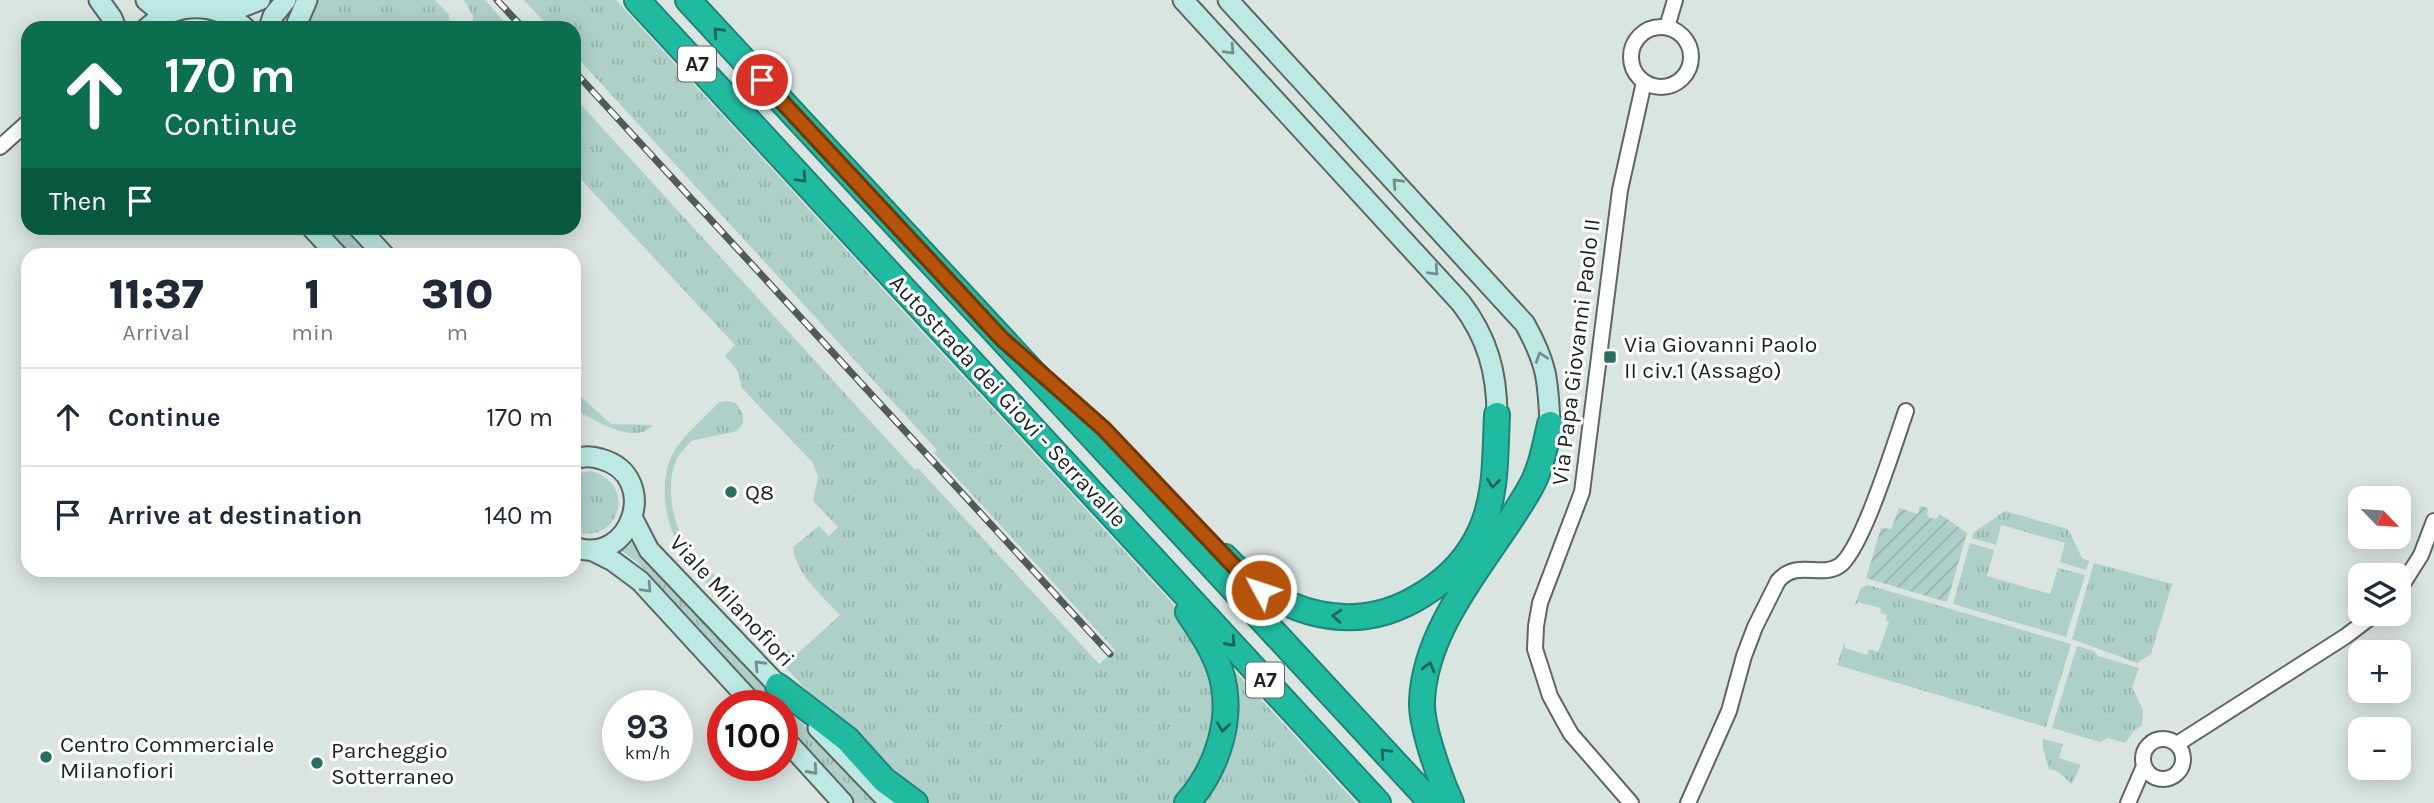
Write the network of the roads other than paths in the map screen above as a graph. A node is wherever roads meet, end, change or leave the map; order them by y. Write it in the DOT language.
graph roads {
  1 [pos="99,0"];
  2 [pos="146,0"];
  3 [pos="260,0"];
  4 [pos="286,0"];
  5 [pos="307,0"];
  6 [pos="637,0"];
  7 [pos="688,0"];
  8 [pos="1183,0"];
  9 [pos="1228,0"];
  10 [pos="1675,0"];
  11 [pos="205,7"];
  12 [pos="181,8"];
  13 [pos="113,21"];
  14 [pos="156,21"];
  15 [pos="238,21"];
  16 [pos="271,21"];
  17 [pos="298,21"];
  18 [pos="1667,27"];
  19 [pos="1644,82"];
  20 [pos="21,128"];
  21 [pos="0,147"];
  22 [pos="318,235"];
  23 [pos="366,235"];
  24 [pos="331,248"];
  25 [pos="378,248"];
  26 [pos="983,319"];
  27 [pos="1906,411"];
  28 [pos="1497,415"];
  29 [pos="1550,424"];
  30 [pos="584,458"];
  31 [pos="633,519"];
  32 [pos="2434,521"];
  33 [pos="582,549"];
  34 [pos="1152,556"];
  35 [pos="2411,571"];
  36 [pos="2359,626"];
  37 [pos="778,685"];
  38 [pos="740,690"];
  39 [pos="2177,744"];
  40 [pos="798,754"];
  41 [pos="2144,766"];
  42 [pos="843,803"];
  43 [pos="890,803"];
  44 [pos="915,803"];
  45 [pos="1187,803"];
  46 [pos="1378,803"];
  47 [pos="1432,803"];
  48 [pos="1451,803"];
  49 [pos="1631,803"];
  50 [pos="1688,803"];
  51 [pos="2128,803"];
  1 -- 13 [label="main road"];
  2 -- 12 [label="main road"];
  3 -- 11 [label="main road"];
  4 -- 16 [label="main road"];
  5 -- 17 [label="main road"];
  6 -- 34 [label="highway, Autostrada dei Giovi - Serravalle / A7, one-way"];
  26 -- 7 [label="highway, Autostrada dei Giovi - Serravalle / A7, one-way"];
  8 -- 28 [label="main road, one-way"];
  29 -- 9 [label="main road, one-way"];
  10 -- 18 [label="street"];
  11 -- 12 [label="main road"];
  11 -- 15 [label="main road"];
  12 -- 14 [label="main road"];
  18 -- 19 [label="street"];
  18 -- 19 [label="street"];
  19 -- 49 [label="street, Via Papa Giovanni Paolo II"];
  20 -- 21 [label="street"];
  22 -- 24 [label="main road"];
  23 -- 25 [label="main road"];
  28 -- 26 [label="highway, one-way"];
  47 -- 26 [label="highway, Autostrada dei Giovi - Serravalle / A7, one-way"];
  27 -- 50 [label="street"];
  48 -- 29 [label="highway, one-way"];
  30 -- 31 [label="main road"];
  31 -- 33 [label="main road"];
  37 -- 31 [label="main road, Viale Milanofiori, one-way"];
  32 -- 35 [label="street"];
  33 -- 38 [label="main road, one-way"];
  34 -- 45 [label="highway, one-way"];
  34 -- 46 [label="highway, Autostrada dei Giovi - Serravalle / A7, one-way"];
  36 -- 39 [label="street"];
  37 -- 43 [label="main road, Viale Milanofiori"];
  37 -- 44 [label="highway"];
  39 -- 41 [label="street"];
  39 -- 41 [label="street"];
  40 -- 42 [label="main road, one-way"];
  41 -- 51 [label="street"];
}
